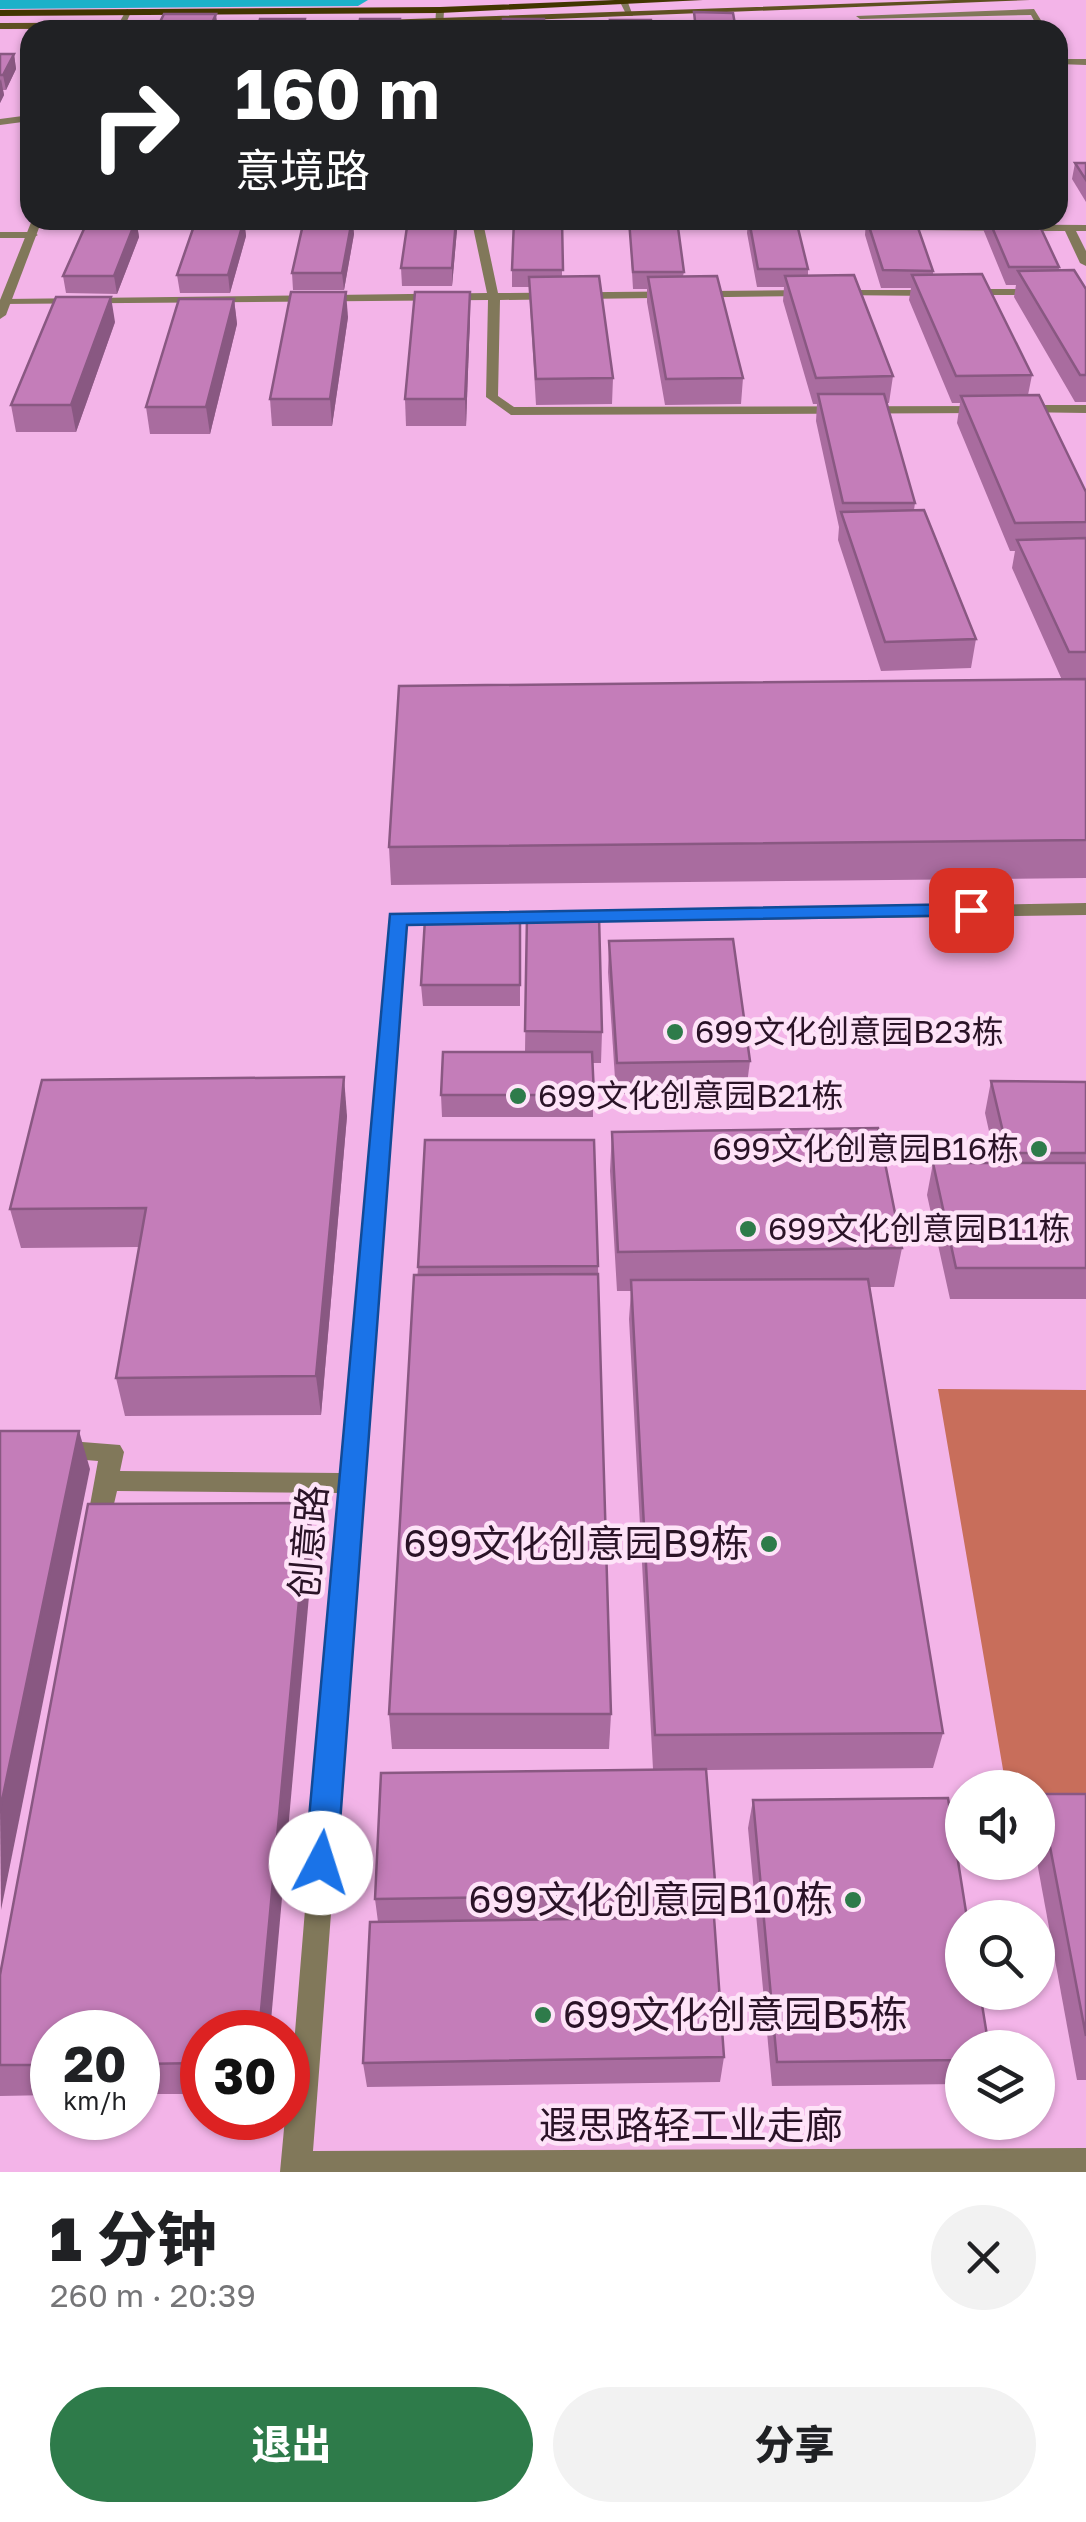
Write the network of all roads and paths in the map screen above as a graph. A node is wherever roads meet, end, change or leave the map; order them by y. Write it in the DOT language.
graph roads {
  1 [pos="698,0"];
  2 [pos="1026,0"];
  3 [pos="626,5"];
  4 [pos="858,7"];
  5 [pos="0,12"];
  6 [pos="127,12"];
  7 [pos="124,20"];
  8 [pos="440,20"];
  9 [pos="1038,20"];
  10 [pos="1069,228"];
  11 [pos="1086,228"];
  12 [pos="34,230"];
  13 [pos="479,230"];
  14 [pos="0,235"];
  15 [pos="32,235"];
  16 [pos="1086,263"];
  17 [pos="1086,292"];
  18 [pos="494,300"];
  19 [pos="2,309"];
  20 [pos="1086,409"];
  21 [pos="1086,909"];
  22 [pos="38,1449"];
  23 [pos="107,1481"];
  24 [pos="351,1483"];
  25 [pos="92,1558"];
  26 [pos="1086,2164"];
  27 [pos="296,2170"];
  1 -- 3 [label="main road"];
  2 -- 4 [label="main road"];
  3 -- 4 [label="main road"];
  3 -- 8 [label="main road"];
  4 -- 9 [label="street"];
  5 -- 6 [label="main road"];
  6 -- 7 [label="street"];
  6 -- 8 [label="main road"];
  10 -- 11 [label="street"];
  10 -- 16 [label="street"];
  12 -- 15 [label="street"];
  13 -- 18 [label="street"];
  14 -- 15 [label="street"];
  15 -- 19 [label="street"];
  17 -- 18 [label="street"];
  18 -- 19 [label="street"];
  18 -- 20 [label="street"];
  21 -- 24 [label="street, 创意路"];
  22 -- 23 [label="street"];
  23 -- 24 [label="street"];
  23 -- 25 [label="street"];
  24 -- 27 [label="street, 创意路"];
  26 -- 27 [label="street, 遐思路轻工业走廊"];
}
